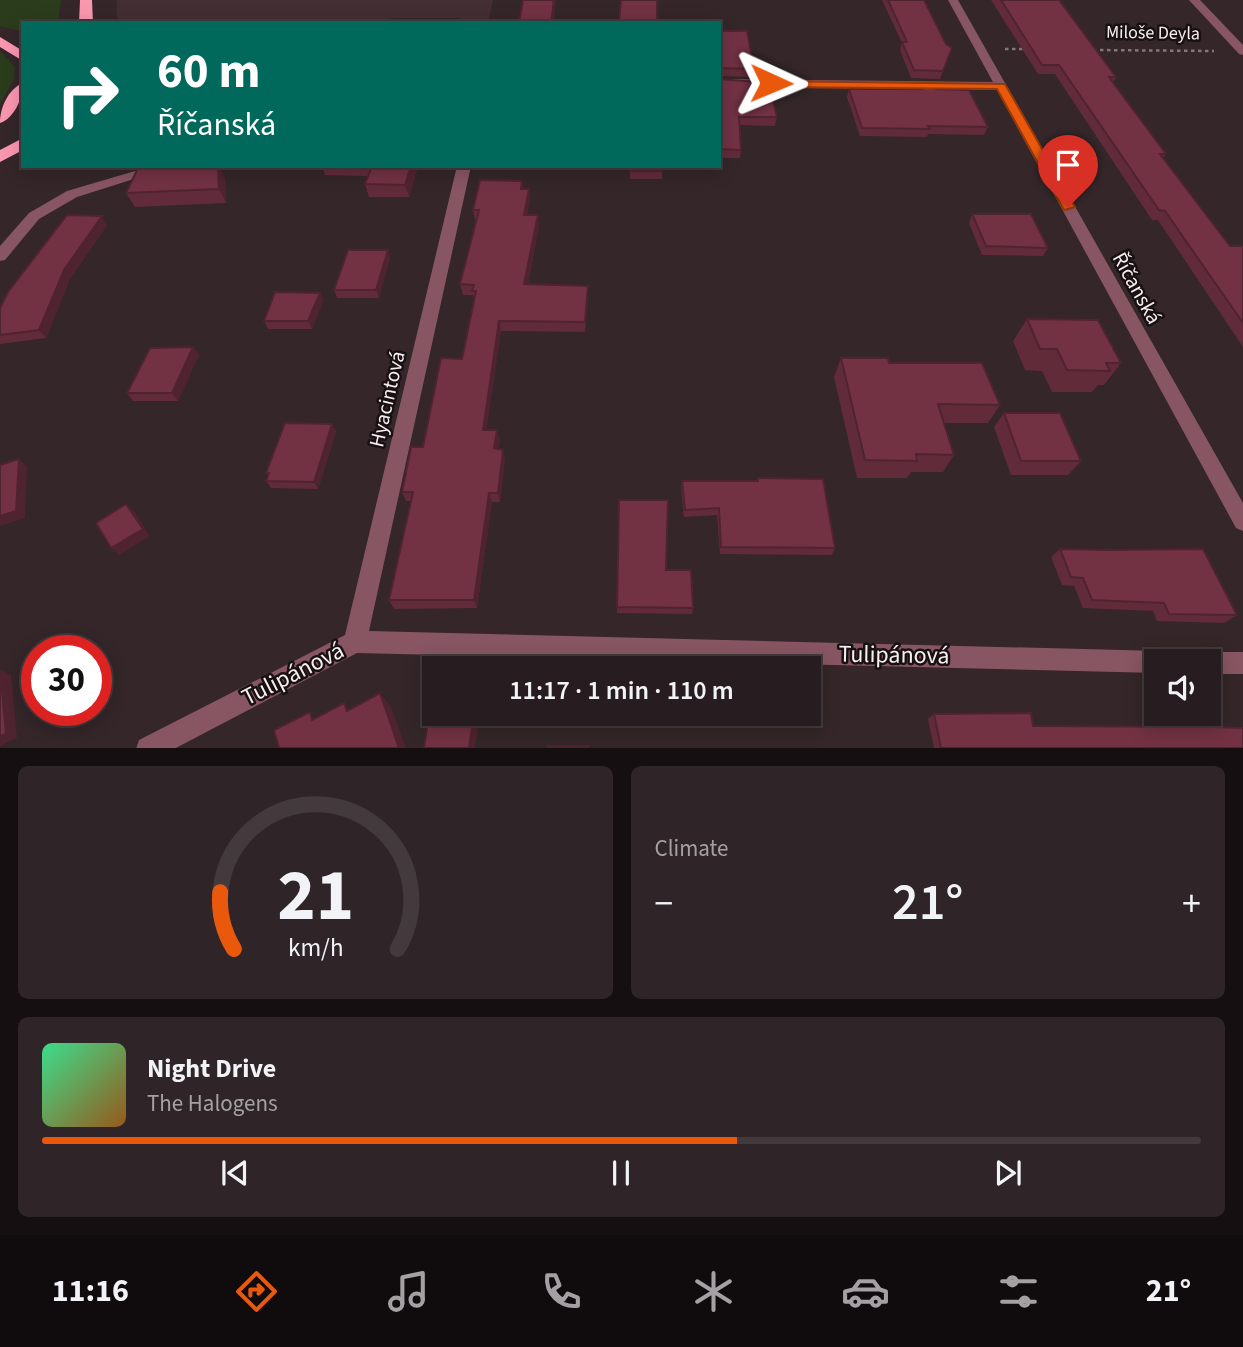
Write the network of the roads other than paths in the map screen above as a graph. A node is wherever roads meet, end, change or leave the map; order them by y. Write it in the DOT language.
graph roads {
  1 [pos="86,0"];
  2 [pos="953,0"];
  3 [pos="1194,0"];
  4 [pos="86,21"];
  5 [pos="0,41"];
  6 [pos="1240,46"];
  7 [pos="21,56"];
  8 [pos="721,83"];
  9 [pos="1001,86"];
  10 [pos="21,90"];
  11 [pos="0,118"];
  12 [pos="21,144"];
  13 [pos="0,157"];
  14 [pos="161,168"];
  15 [pos="464,168"];
  16 [pos="0,256"];
  17 [pos="1243,522"];
  18 [pos="355,642"];
  19 [pos="1144,662"];
  20 [pos="1221,663"];
  21 [pos="1243,663"];
  22 [pos="148,748"];
  1 -- 4 [label="highway"];
  2 -- 9 [label="street, Říčanská"];
  3 -- 6 [label="street"];
  5 -- 7 [label="highway"];
  8 -- 9 [label="street"];
  9 -- 17 [label="street, Říčanská"];
  10 -- 11 [label="highway"];
  12 -- 13 [label="highway"];
  14 -- 16 [label="street"];
  15 -- 18 [label="street, Hyacintová"];
  18 -- 19 [label="street, Tulipánová"];
  18 -- 22 [label="street, Tulipánová"];
  20 -- 21 [label="street"];
}
